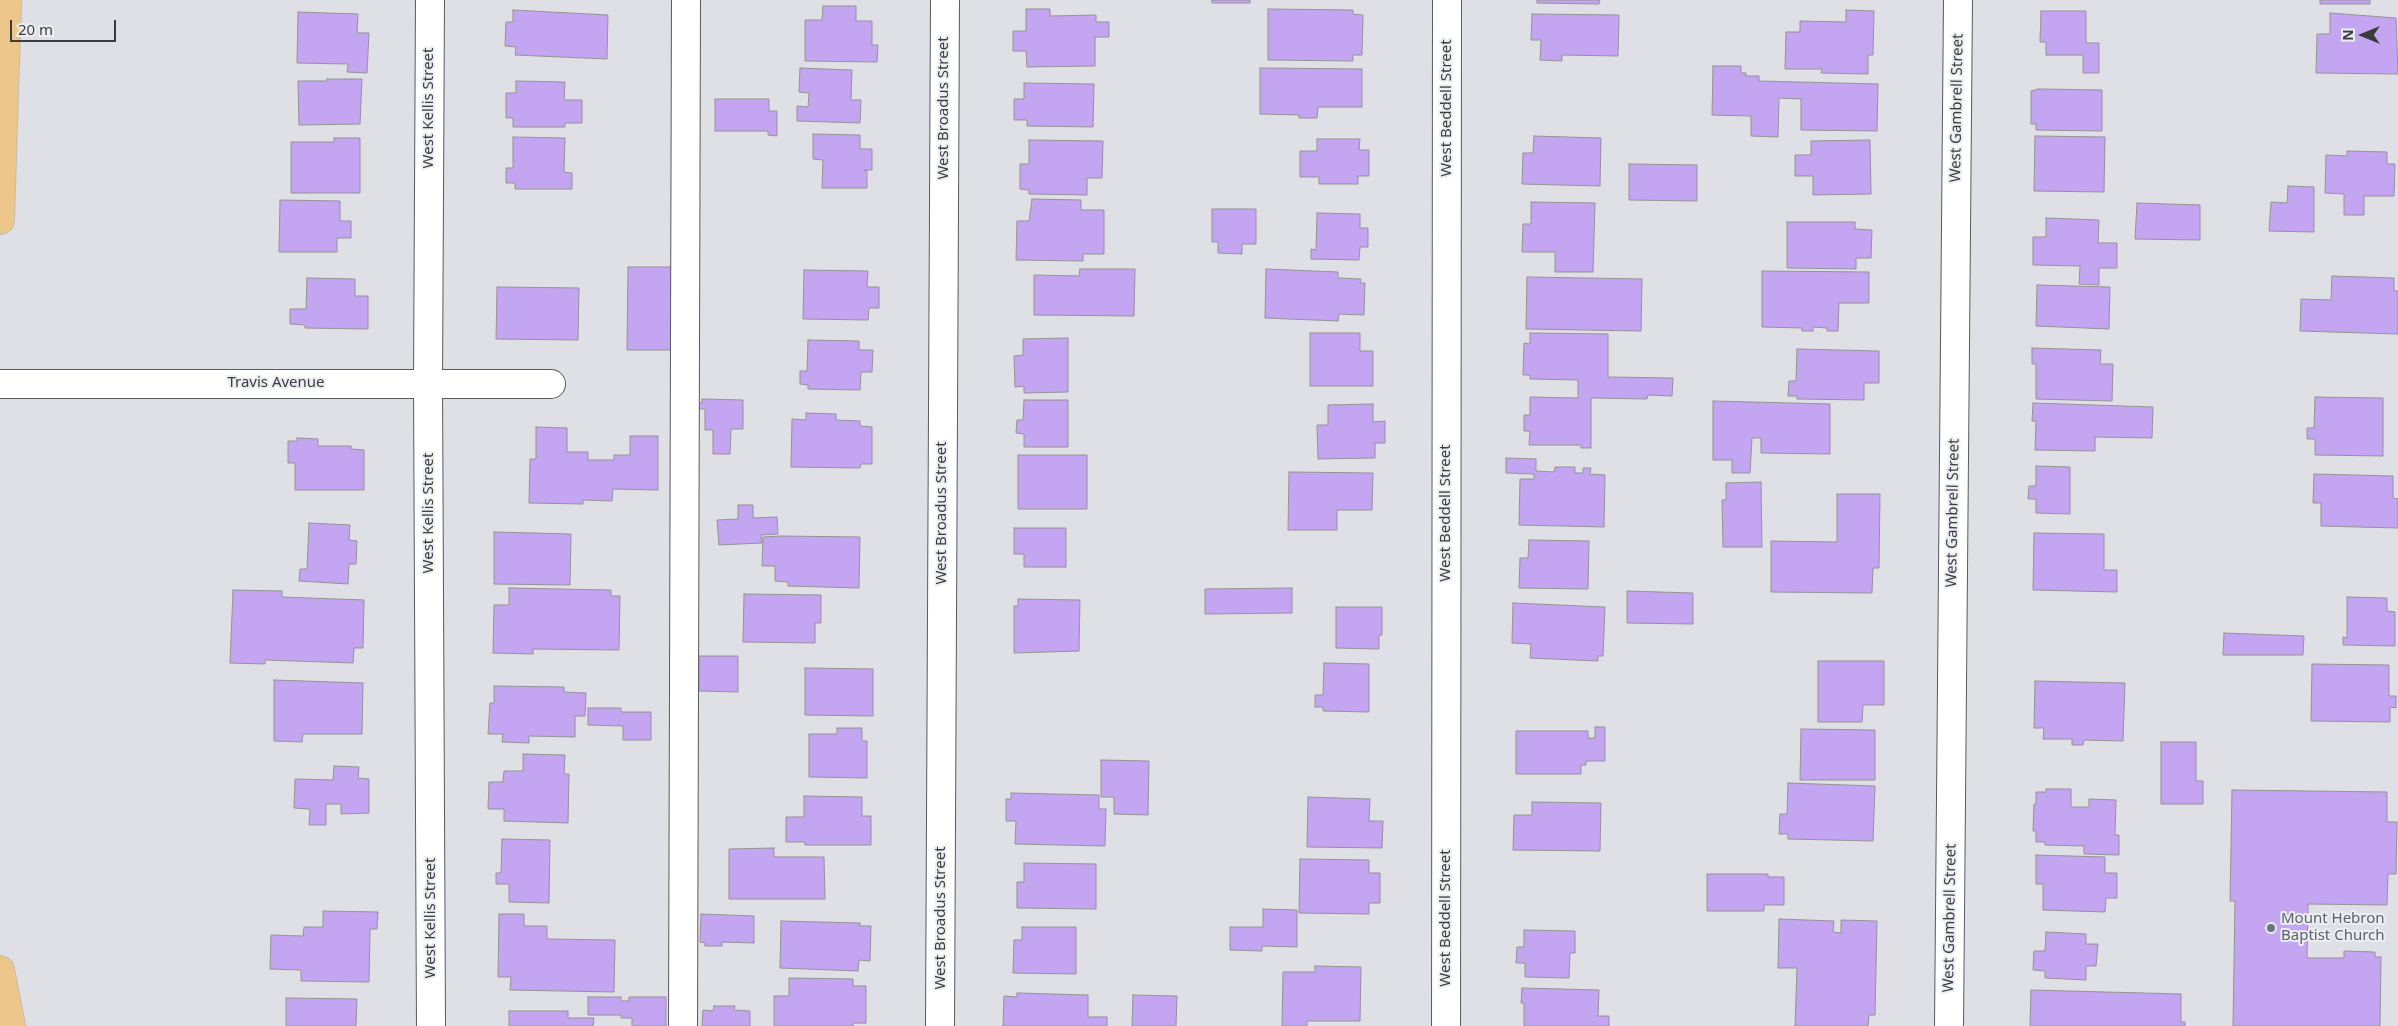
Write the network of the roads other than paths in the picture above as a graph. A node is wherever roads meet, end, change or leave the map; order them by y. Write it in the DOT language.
graph roads {
  1 [pos="7,0"];
  2 [pos="430,0"];
  3 [pos="686,0"];
  4 [pos="944,0"];
  5 [pos="1447,0"];
  6 [pos="1958,0"];
  7 [pos="0,220"];
  8 [pos="428,383"];
  9 [pos="0,384"];
  10 [pos="551,384"];
  11 [pos="0,970"];
  12 [pos="11,1026"];
  13 [pos="432,1026"];
  14 [pos="684,1026"];
  15 [pos="940,1026"];
  16 [pos="1446,1026"];
  17 [pos="1949,1026"];
  1 -- 7 [label="main road"];
  2 -- 8 [label="street, West Kellis Street"];
  3 -- 14 [label="street"];
  4 -- 15 [label="street, West Broadus Street"];
  5 -- 16 [label="street, West Beddell Street"];
  6 -- 17 [label="street, West Gambrell Street"];
  8 -- 9 [label="street, Travis Avenue"];
  8 -- 10 [label="street, Travis Avenue"];
  8 -- 13 [label="street, West Kellis Street"];
  11 -- 12 [label="main road"];
}
